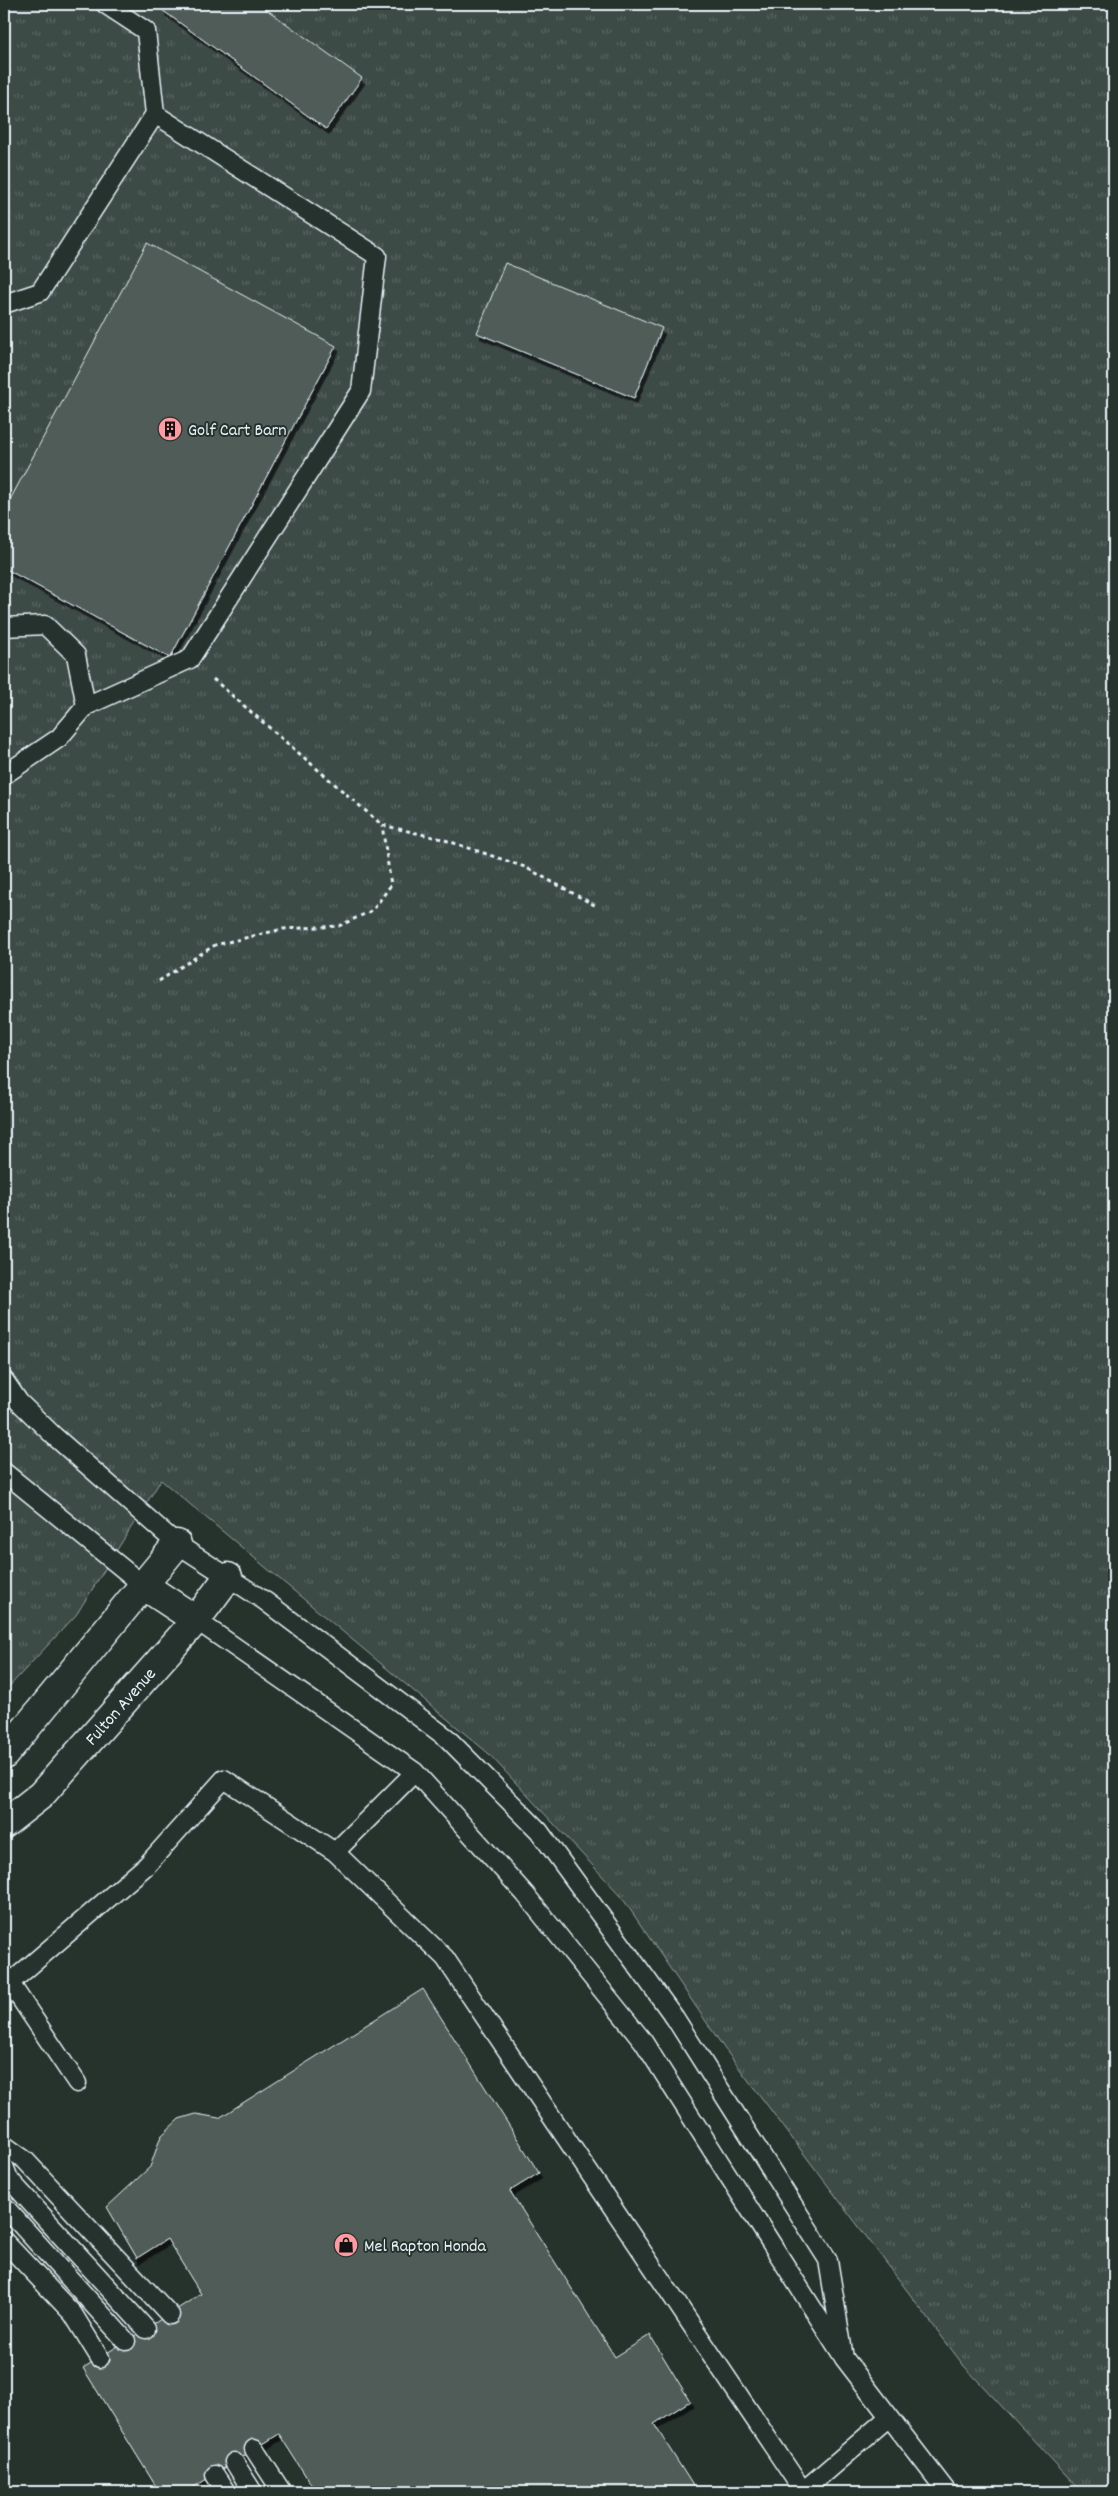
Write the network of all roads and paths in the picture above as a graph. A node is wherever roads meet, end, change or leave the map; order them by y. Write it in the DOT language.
graph roads {
  1 [pos="105,4"];
  2 [pos="155,114"];
  3 [pos="4,304"];
  4 [pos="4,627"];
  5 [pos="190,659"];
  6 [pos="86,706"];
  7 [pos="4,775"];
  8 [pos="382,825"];
  9 [pos="598,907"];
  10 [pos="159,981"];
  11 [pos="4,1380"];
  12 [pos="4,1472"];
  13 [pos="177,1544"];
  14 [pos="228,1577"];
  15 [pos="143,1585"];
  16 [pos="196,1620"];
  17 [pos="4,1755"];
  18 [pos="415,1772"];
  19 [pos="4,1824"];
  20 [pos="335,1852"];
  21 [pos="77,2083"];
  22 [pos="4,2145"];
  23 [pos="4,2166"];
  24 [pos="4,2206"];
  25 [pos="4,2241"];
  26 [pos="170,2315"];
  27 [pos="146,2329"];
  28 [pos="126,2341"];
  29 [pos="100,2358"];
  30 [pos="844,2358"];
  31 [pos="889,2417"];
  32 [pos="254,2450"];
  33 [pos="234,2462"];
  34 [pos="215,2475"];
  35 [pos="226,2492"];
  36 [pos="253,2492"];
  37 [pos="282,2492"];
  38 [pos="803,2492"];
  39 [pos="947,2492"];
  1 -- 2 [label="lane"];
  2 -- 3 [label="lane"];
  2 -- 5 [label="lane"];
  4 -- 6 [label="lane"];
  5 -- 6 [label="lane"];
  5 -- 8 [label="path"];
  6 -- 7 [label="lane"];
  8 -- 9 [label="path"];
  8 -- 10 [label="path"];
  11 -- 13 [label="lane"];
  12 -- 15 [label="lane"];
  13 -- 14 [label="lane"];
  13 -- 15 [label="street"];
  14 -- 16 [label="street, Fulton Avenue"];
  14 -- 30 [label="lane"];
  15 -- 16 [label="street"];
  15 -- 17 [label="street"];
  16 -- 18 [label="lane"];
  16 -- 19 [label="street, Fulton Avenue"];
  18 -- 20 [label="lane"];
  18 -- 30 [label="lane"];
  20 -- 21 [label="lane"];
  20 -- 38 [label="lane"];
  22 -- 26 [label="lane"];
  23 -- 27 [label="lane"];
  24 -- 28 [label="lane"];
  25 -- 29 [label="lane"];
  30 -- 31 [label="lane"];
  31 -- 38 [label="lane"];
  31 -- 39 [label="lane"];
  32 -- 37 [label="lane"];
  33 -- 36 [label="lane"];
  34 -- 35 [label="lane"];
}
